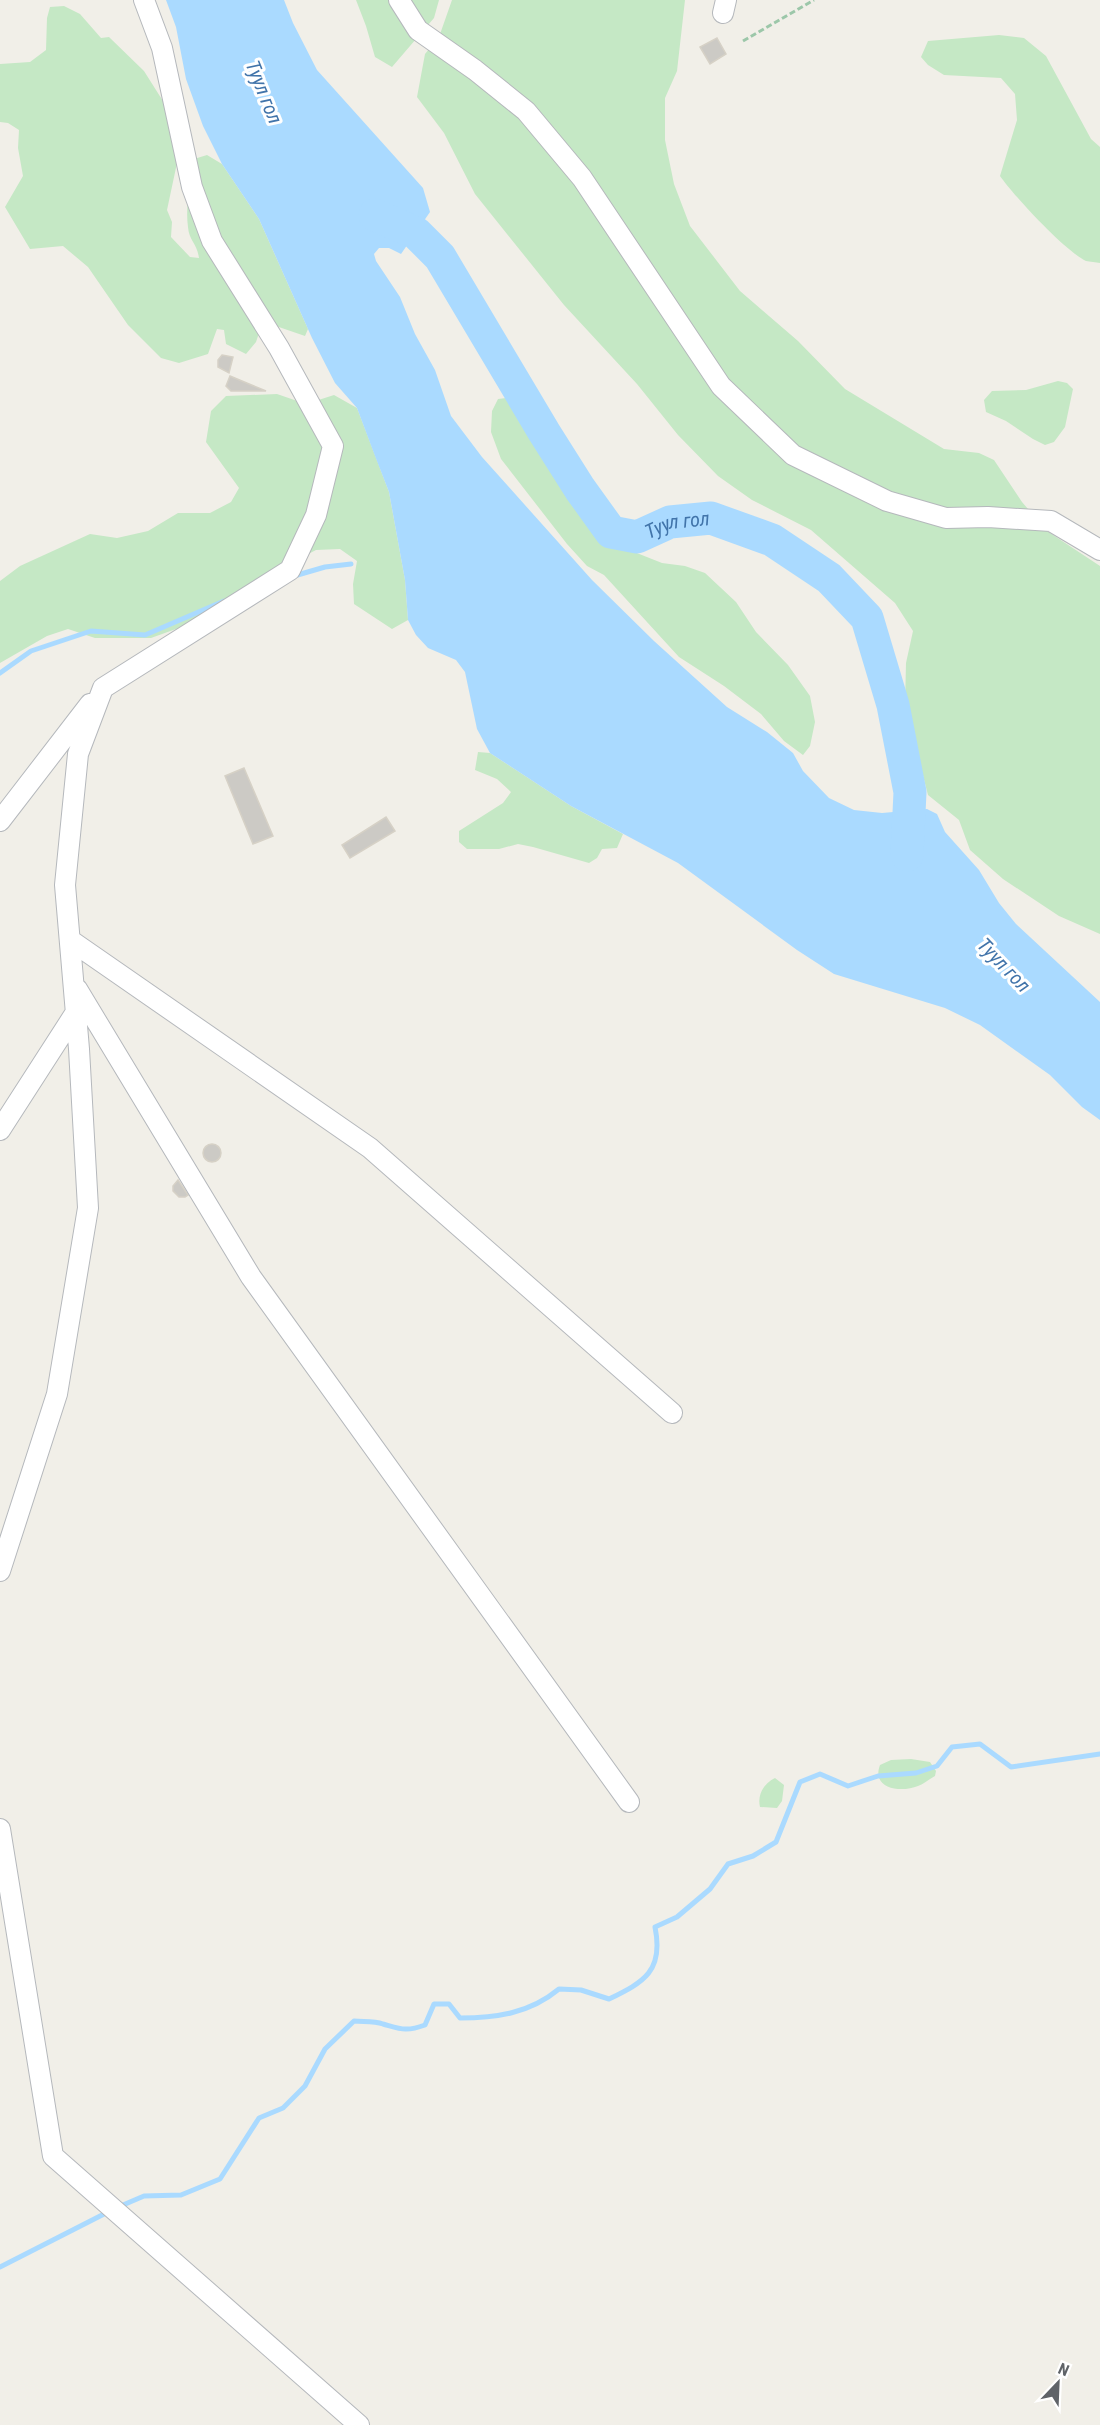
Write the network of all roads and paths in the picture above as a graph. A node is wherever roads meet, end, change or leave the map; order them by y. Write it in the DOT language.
graph roads {
  1 [pos="144,0"];
  2 [pos="399,0"];
  3 [pos="814,0"];
  4 [pos="743,41"];
  5 [pos="1100,550"];
  6 [pos="103,688"];
  7 [pos="0,821"];
  8 [pos="70,940"];
  9 [pos="74,984"];
  10 [pos="76,1012"];
  11 [pos="0,1130"];
  12 [pos="672,1413"];
  13 [pos="0,1571"];
  14 [pos="629,1802"];
  15 [pos="0,1829"];
  16 [pos="359,2425"];
  1 -- 6 [label="street"];
  2 -- 5 [label="street"];
  3 -- 4 [label="path"];
  6 -- 7 [label="street"];
  6 -- 8 [label="street"];
  8 -- 9 [label="street"];
  8 -- 12 [label="street"];
  9 -- 10 [label="street"];
  9 -- 14 [label="street"];
  10 -- 11 [label="street"];
  10 -- 13 [label="street"];
  15 -- 16 [label="street"];
}
